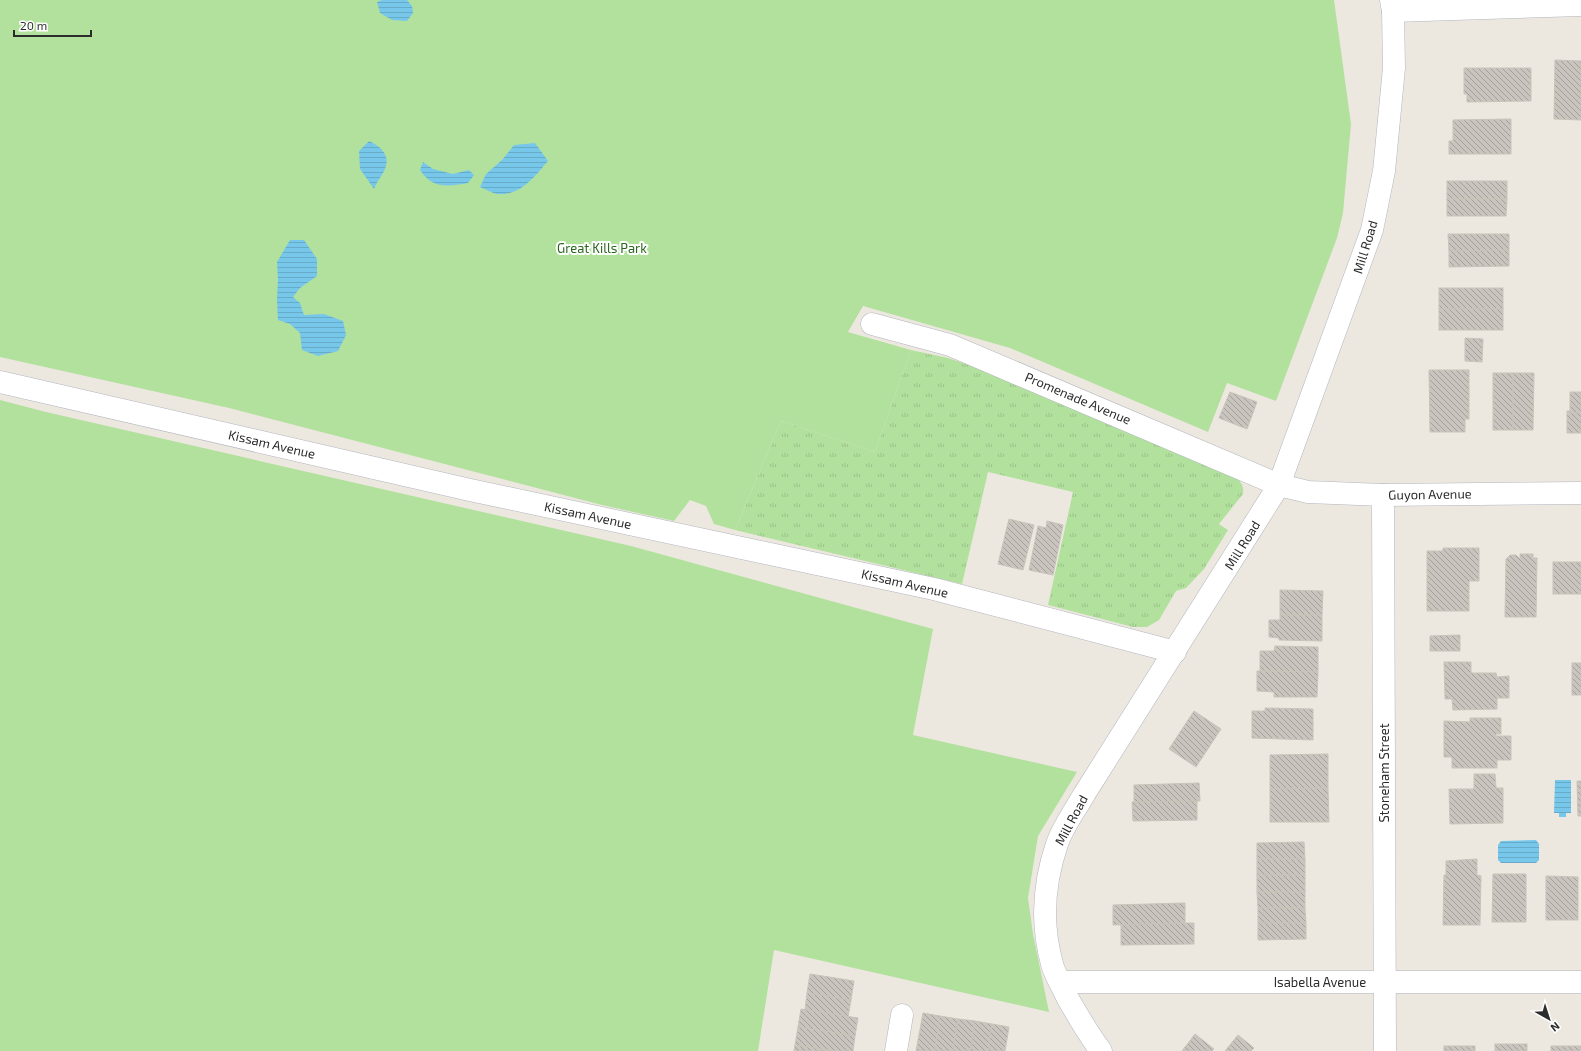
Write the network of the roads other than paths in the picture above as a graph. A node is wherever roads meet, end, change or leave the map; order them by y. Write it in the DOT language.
graph roads {
  1 [pos="1581,5"];
  2 [pos="1392,6"];
  3 [pos="872,324"];
  4 [pos="0,382"];
  5 [pos="1280,484"];
  6 [pos="1581,492"];
  7 [pos="1383,495"];
  8 [pos="1175,652"];
  9 [pos="1060,982"];
  10 [pos="1386,982"];
  11 [pos="1581,982"];
  12 [pos="902,1015"];
  13 [pos="896,1051"];
  14 [pos="1101,1051"];
  15 [pos="1385,1051"];
  1 -- 2 [label="street"];
  2 -- 5 [label="street, Mill Road"];
  3 -- 5 [label="street, Promenade Avenue"];
  4 -- 8 [label="street, Kissam Avenue"];
  5 -- 7 [label="street, Guyon Avenue"];
  5 -- 8 [label="street, Mill Road"];
  6 -- 7 [label="street, Guyon Avenue"];
  7 -- 10 [label="street, Stoneham Street"];
  8 -- 9 [label="street, Mill Road"];
  9 -- 10 [label="street, Isabella Avenue"];
  9 -- 14 [label="street, Mill Road"];
  10 -- 11 [label="street, Isabella Avenue"];
  10 -- 15 [label="street, Stoneham Street"];
  12 -- 13 [label="street"];
}
